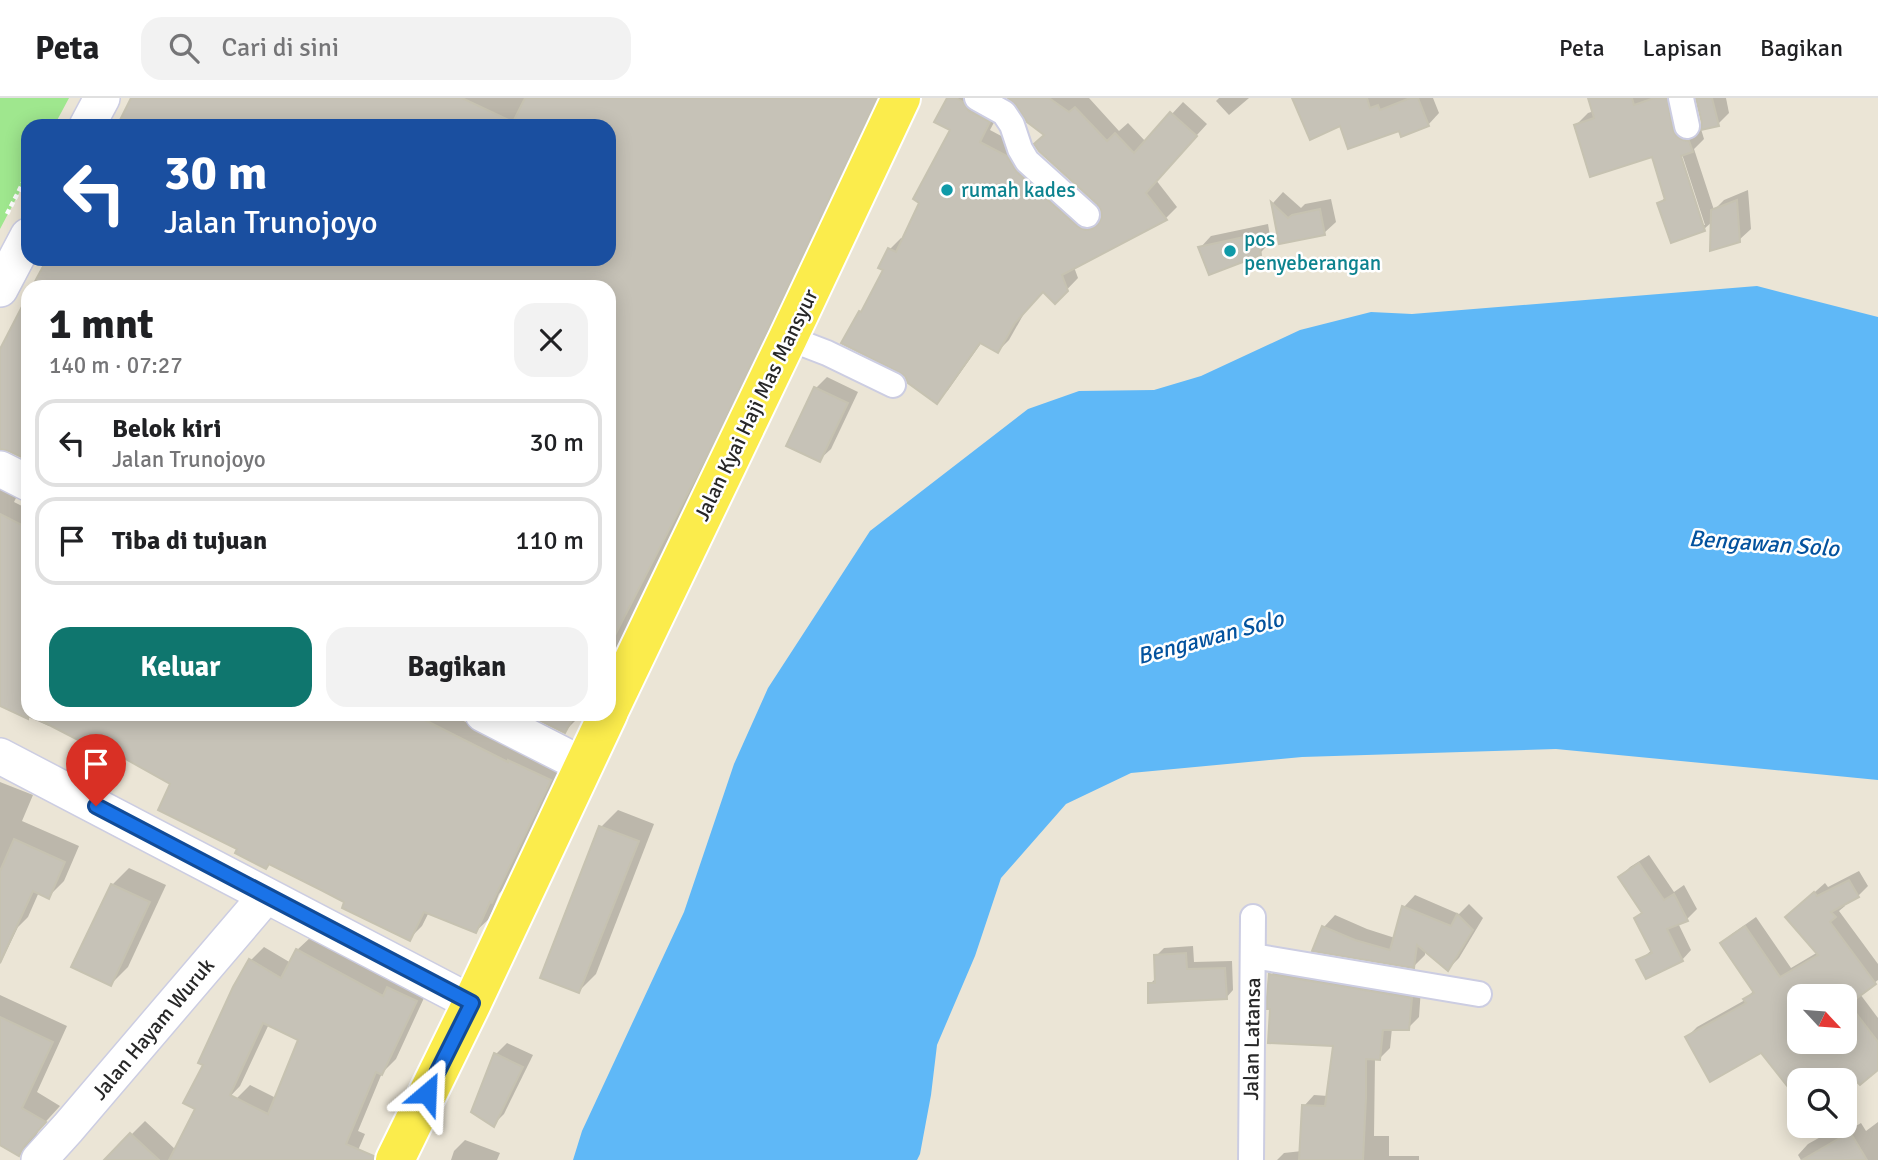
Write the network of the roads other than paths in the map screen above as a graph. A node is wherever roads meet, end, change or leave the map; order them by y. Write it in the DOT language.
graph roads {
  1 [pos="102,98"];
  2 [pos="901,98"];
  3 [pos="977,98"];
  4 [pos="1681,98"];
  5 [pos="91,119"];
  6 [pos="1688,126"];
  7 [pos="1087,215"];
  8 [pos="17,226"];
  9 [pos="0,289"];
  10 [pos="788,338"];
  11 [pos="893,385"];
  12 [pos="0,469"];
  13 [pos="21,480"];
  14 [pos="616,696"];
  15 [pos="497,721"];
  16 [pos="604,721"];
  17 [pos="0,756"];
  18 [pos="583,765"];
  19 [pos="266,896"];
  20 [pos="1253,917"];
  21 [pos="1253,956"];
  22 [pos="1479,994"];
  23 [pos="472,1003"];
  24 [pos="39,1160"];
  25 [pos="395,1160"];
  26 [pos="1251,1160"];
  1 -- 5 [label="main road"];
  2 -- 10 [label="main road, Jalan Kyai Haji Mas Mansyur"];
  3 -- 7 [label="street"];
  4 -- 6 [label="street"];
  8 -- 9 [label="main road"];
  10 -- 11 [label="street"];
  10 -- 14 [label="main road, Jalan Kyai Haji Mas Mansyur"];
  12 -- 13 [label="main road"];
  15 -- 18 [label="main road"];
  16 -- 18 [label="main road, Jalan Kyai Haji Mas Mansyur"];
  17 -- 19 [label="main road"];
  18 -- 23 [label="main road, Jalan Kyai Haji Mas Mansyur"];
  19 -- 23 [label="main road"];
  19 -- 24 [label="main road, Jalan Hayam Wuruk"];
  20 -- 21 [label="street, Jalan Latansa"];
  21 -- 22 [label="street"];
  21 -- 26 [label="street, Jalan Latansa"];
  23 -- 25 [label="main road, Jalan Kyai Haji Mas Mansyur"];
}
